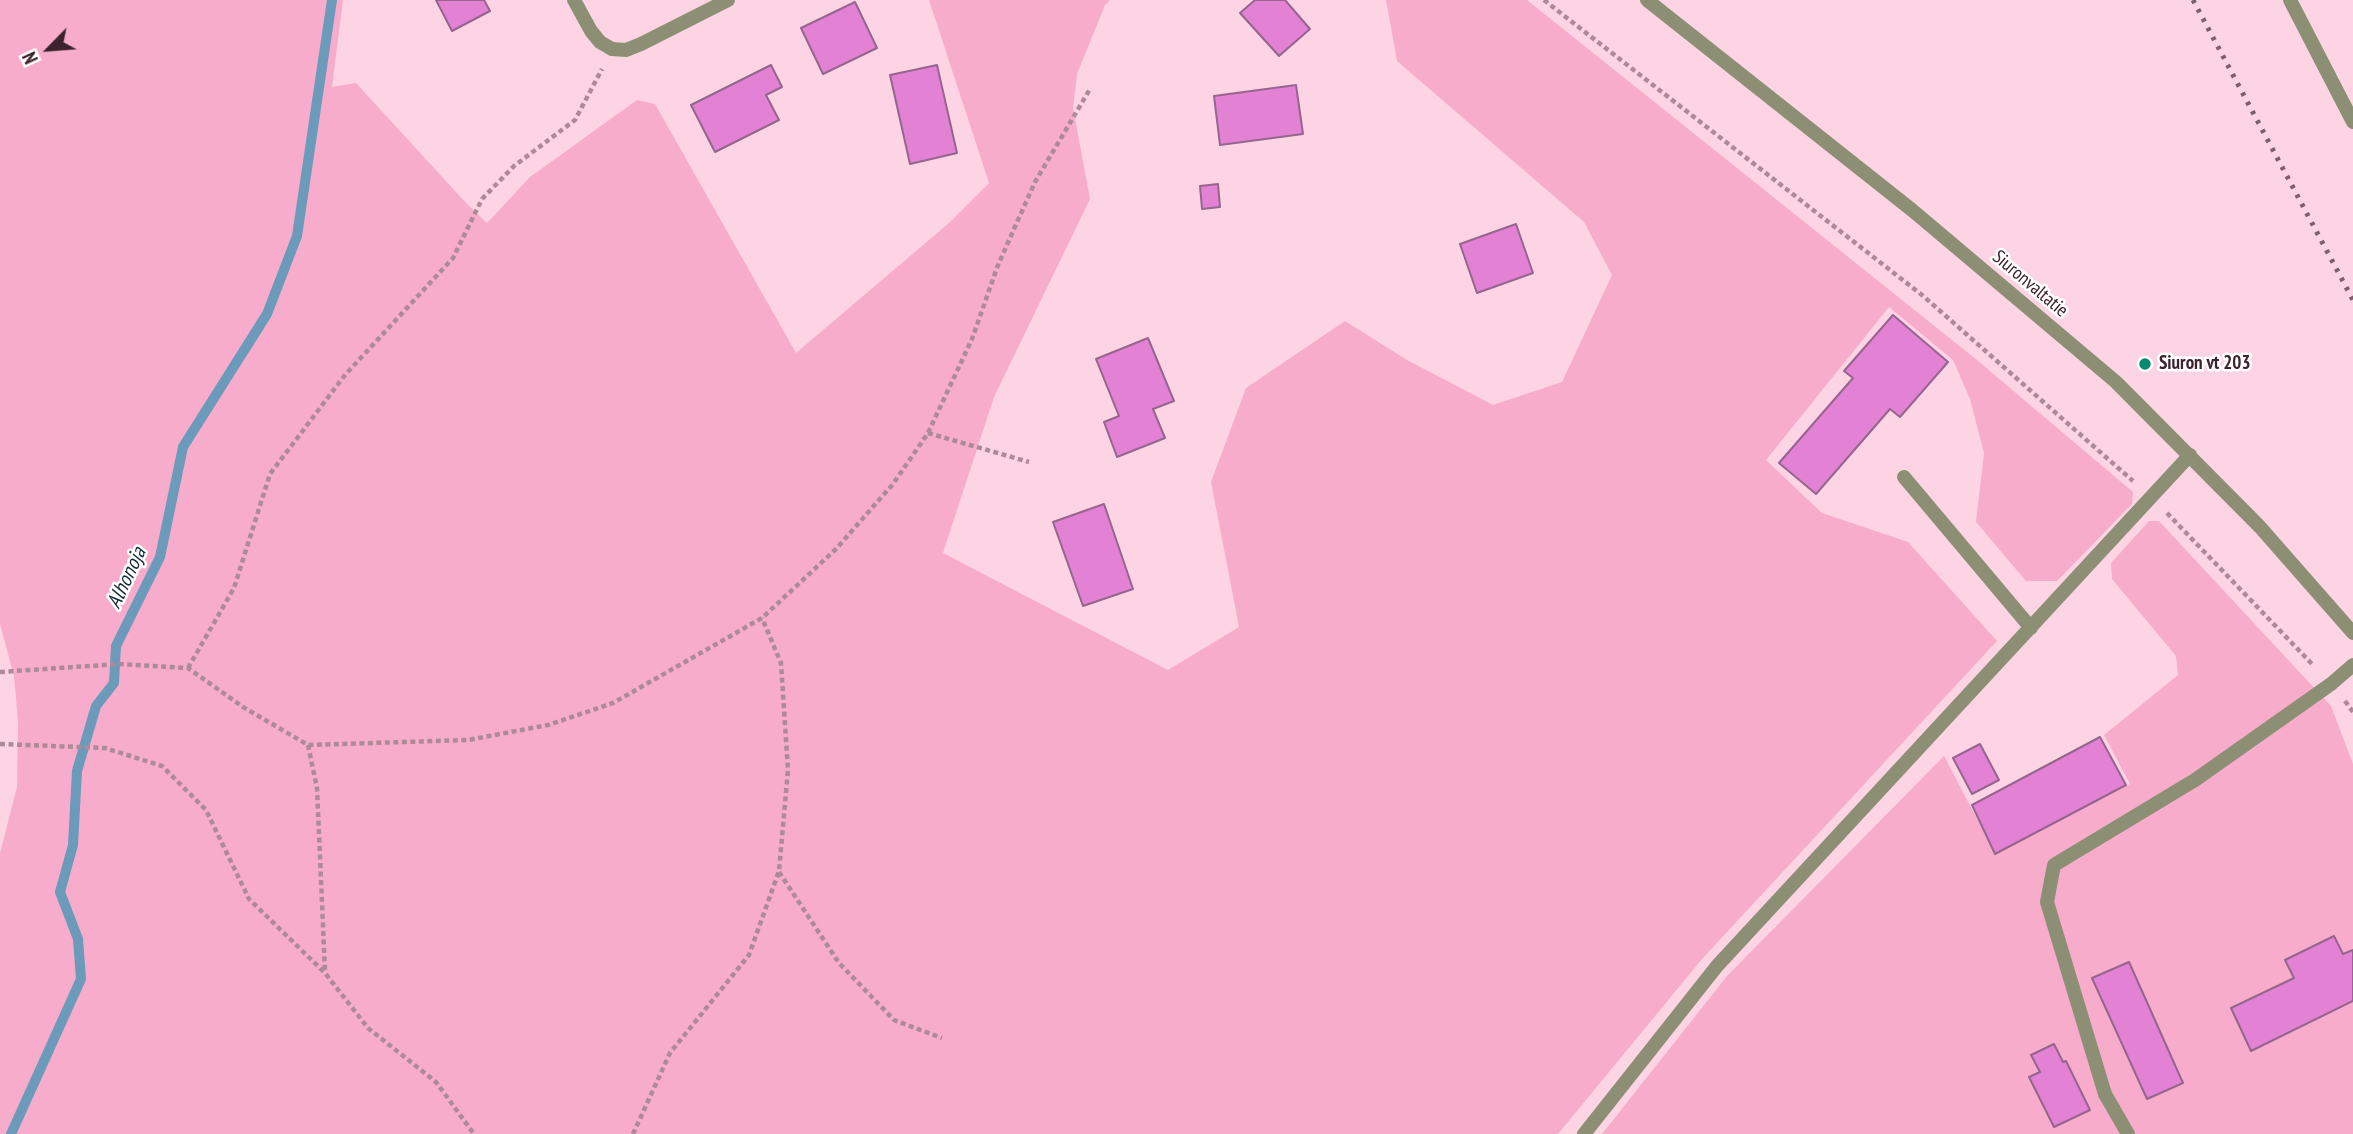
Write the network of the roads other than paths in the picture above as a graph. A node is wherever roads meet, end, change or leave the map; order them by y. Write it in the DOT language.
graph roads {
  1 [pos="575,0"];
  2 [pos="727,0"];
  3 [pos="1647,0"];
  4 [pos="2290,0"];
  5 [pos="2353,122"];
  6 [pos="2190,455"];
  7 [pos="1904,477"];
  8 [pos="2031,628"];
  9 [pos="2353,634"];
  10 [pos="2353,665"];
  11 [pos="1584,1134"];
  12 [pos="2128,1134"];
  1 -- 2 [label="street"];
  3 -- 6 [label="street, Siuronvaltatie"];
  4 -- 5 [label="street"];
  6 -- 8 [label="street"];
  6 -- 9 [label="street, Siuronvaltatie"];
  7 -- 8 [label="street"];
  8 -- 11 [label="street"];
  10 -- 12 [label="street"];
}
